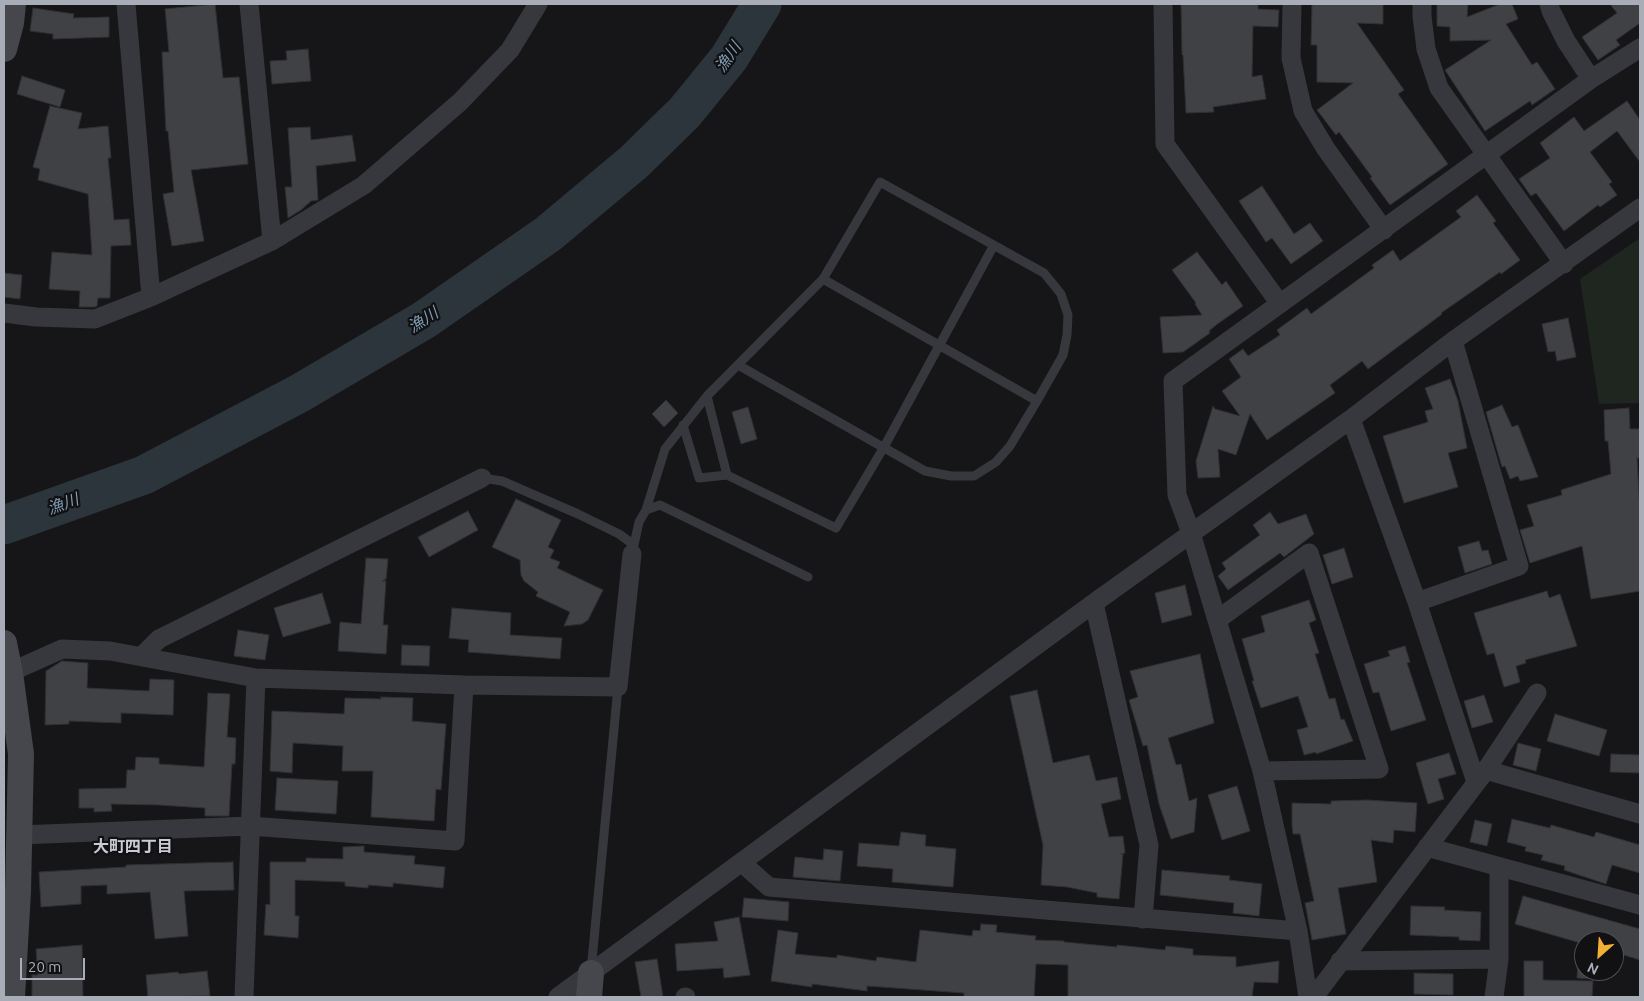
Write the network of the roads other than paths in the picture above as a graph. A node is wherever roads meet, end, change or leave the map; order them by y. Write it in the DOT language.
graph roads {
  1 [pos="126,4"];
  2 [pos="249,4"];
  3 [pos="538,4"];
  4 [pos="1163,4"];
  5 [pos="1292,4"];
  6 [pos="1422,4"];
  7 [pos="1550,4"];
  8 [pos="9,16"];
  9 [pos="1640,48"];
  10 [pos="4,49"];
  11 [pos="1590,80"];
  12 [pos="1487,156"];
  13 [pos="1640,208"];
  14 [pos="1384,230"];
  15 [pos="272,241"];
  16 [pos="994,245"];
  17 [pos="1564,264"];
  18 [pos="823,280"];
  19 [pos="151,297"];
  20 [pos="1280,304"];
  21 [pos="4,313"];
  22 [pos="1453,342"];
  23 [pos="940,346"];
  24 [pos="738,365"];
  25 [pos="707,396"];
  26 [pos="1037,401"];
  27 [pos="1351,419"];
  28 [pos="684,425"];
  29 [pos="884,447"];
  30 [pos="727,475"];
  31 [pos="482,478"];
  32 [pos="646,510"];
  33 [pos="1191,533"];
  34 [pos="633,549"];
  35 [pos="808,577"];
  36 [pos="1417,602"];
  37 [pos="1094,603"];
  38 [pos="1217,620"];
  39 [pos="4,643"];
  40 [pos="142,656"];
  41 [pos="7,674"];
  42 [pos="256,678"];
  43 [pos="464,685"];
  44 [pos="618,687"];
  45 [pos="1537,692"];
  46 [pos="1262,771"];
  47 [pos="1481,776"];
  48 [pos="1640,814"];
  49 [pos="250,826"];
  50 [pos="19,835"];
  51 [pos="1427,847"];
  52 [pos="742,862"];
  53 [pos="1499,867"];
  54 [pos="1640,905"];
  55 [pos="1142,919"];
  56 [pos="1298,931"];
  57 [pos="1499,959"];
  58 [pos="1340,961"];
  59 [pos="9,980"];
  60 [pos="590,985"];
  61 [pos="244,997"];
  62 [pos="558,997"];
  63 [pos="1308,997"];
  64 [pos="1314,997"];
  65 [pos="1494,997"];
  1 -- 19 [label="street"];
  2 -- 15 [label="street"];
  3 -- 15 [label="street"];
  4 -- 20 [label="street"];
  5 -- 14 [label="street"];
  6 -- 12 [label="street"];
  7 -- 11 [label="street"];
  8 -- 10 [label="street"];
  9 -- 11 [label="street"];
  11 -- 12 [label="street"];
  12 -- 14 [label="street"];
  12 -- 17 [label="street"];
  13 -- 17 [label="street"];
  14 -- 20 [label="street"];
  15 -- 19 [label="street"];
  16 -- 18 [label="lane"];
  16 -- 23 [label="lane"];
  16 -- 26 [label="lane"];
  17 -- 22 [label="street"];
  18 -- 23 [label="lane"];
  18 -- 24 [label="lane"];
  19 -- 21 [label="street"];
  20 -- 33 [label="street"];
  22 -- 27 [label="street"];
  22 -- 36 [label="street"];
  23 -- 26 [label="lane"];
  23 -- 29 [label="lane"];
  24 -- 25 [label="lane"];
  24 -- 29 [label="lane"];
  25 -- 28 [label="lane"];
  25 -- 30 [label="lane"];
  26 -- 29 [label="lane"];
  27 -- 33 [label="street"];
  27 -- 36 [label="street"];
  28 -- 30 [label="lane"];
  28 -- 32 [label="lane"];
  29 -- 30 [label="lane"];
  31 -- 34 [label="lane"];
  31 -- 40 [label="street"];
  32 -- 34 [label="lane"];
  32 -- 35 [label="lane"];
  33 -- 37 [label="street"];
  33 -- 38 [label="street"];
  34 -- 44 [label="street"];
  36 -- 47 [label="street"];
  37 -- 52 [label="street"];
  37 -- 55 [label="street"];
  38 -- 46 [label="street"];
  38 -- 46 [label="street"];
  39 -- 41 [label="street"];
  40 -- 41 [label="street"];
  40 -- 42 [label="street"];
  41 -- 50 [label="street"];
  42 -- 43 [label="street"];
  42 -- 49 [label="street"];
  43 -- 44 [label="street"];
  43 -- 49 [label="street"];
  44 -- 60 [label="lane"];
  45 -- 47 [label="street"];
  46 -- 56 [label="street"];
  47 -- 48 [label="street"];
  47 -- 51 [label="street"];
  49 -- 50 [label="street"];
  49 -- 61 [label="street"];
  50 -- 59 [label="street"];
  51 -- 53 [label="street"];
  51 -- 58 [label="street"];
  52 -- 55 [label="street"];
  52 -- 60 [label="street"];
  53 -- 54 [label="street"];
  53 -- 57 [label="street"];
  55 -- 56 [label="street"];
  56 -- 63 [label="street"];
  57 -- 58 [label="street"];
  57 -- 65 [label="street"];
  58 -- 64 [label="street"];
  60 -- 62 [label="street"];
}
